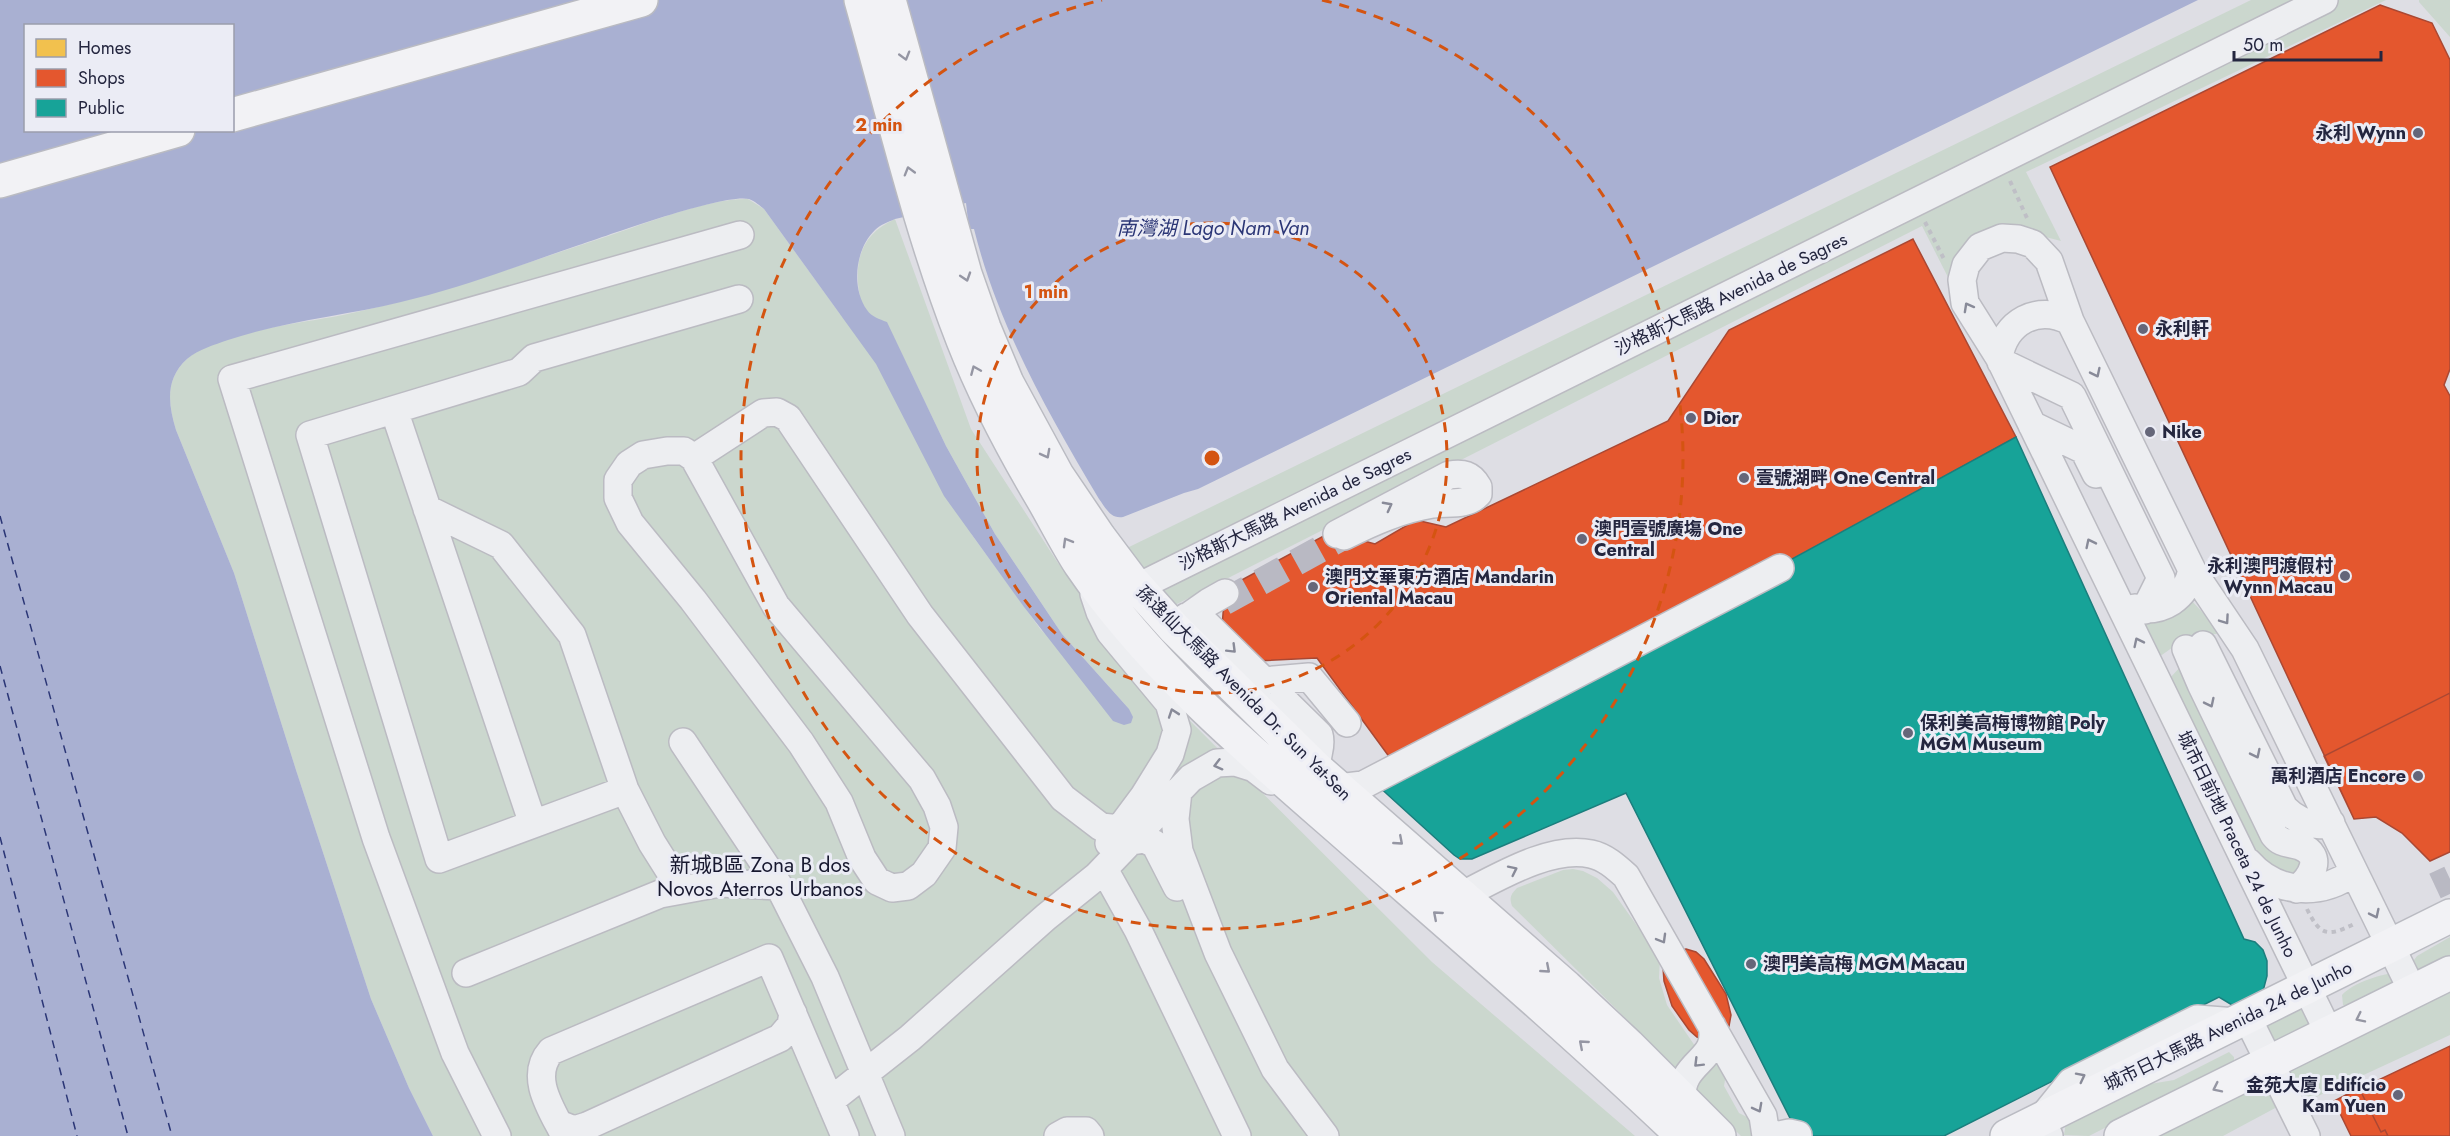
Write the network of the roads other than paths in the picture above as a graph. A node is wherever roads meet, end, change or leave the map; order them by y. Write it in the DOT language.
graph roads {
  1 [pos="641,0"];
  2 [pos="861,0"];
  3 [pos="889,0"];
  4 [pos="2324,0"];
  5 [pos="234,114"];
  6 [pos="171,132"];
  7 [pos="0,181"];
  8 [pos="938,224"];
  9 [pos="740,235"];
  10 [pos="740,299"];
  11 [pos="2070,321"];
  12 [pos="2000,359"];
  13 [pos="394,410"];
  14 [pos="2032,425"];
  15 [pos="694,458"];
  16 [pos="427,509"];
  17 [pos="1780,568"];
  18 [pos="2192,570"];
  19 [pos="1090,578"];
  20 [pos="1138,587"];
  21 [pos="1225,598"];
  22 [pos="2117,600"];
  23 [pos="2145,610"];
  24 [pos="1189,624"];
  25 [pos="2194,647"];
  26 [pos="2259,678"];
  27 [pos="1263,681"];
  28 [pos="2161,688"];
  29 [pos="1197,700"];
  30 [pos="682,742"];
  31 [pos="1326,766"];
  32 [pos="1375,778"];
  33 [pos="626,790"];
  34 [pos="1178,791"];
  35 [pos="1371,819"];
  36 [pos="533,824"];
  37 [pos="2331,824"];
  38 [pos="1137,829"];
  39 [pos="2240,850"];
  40 [pos="1104,869"];
  41 [pos="2354,872"];
  42 [pos="1400,882"];
  43 [pos="779,886"];
  44 [pos="681,889"];
  45 [pos="2297,889"];
  46 [pos="1461,896"];
  47 [pos="2450,916"];
  48 [pos="1046,917"];
  49 [pos="1211,934"];
  50 [pos="2390,946"];
  51 [pos="466,973"];
  52 [pos="2450,973"];
  53 [pos="2307,987"];
  54 [pos="2413,992"];
  55 [pos="793,1013"];
  56 [pos="2242,1020"];
  57 [pos="1712,1026"];
  58 [pos="2329,1033"];
  59 [pos="780,1038"];
  60 [pos="807,1046"];
  61 [pos="2270,1062"];
  62 [pos="864,1073"];
  63 [pos="1682,1099"];
  64 [pos="838,1124"];
  65 [pos="2045,1128"];
  66 [pos="573,1130"];
  67 [pos="497,1136"];
  68 [pos="891,1136"];
  69 [pos="1058,1136"];
  70 [pos="1090,1136"];
  71 [pos="1237,1136"];
  72 [pos="1325,1136"];
  73 [pos="1683,1136"];
  74 [pos="1719,1136"];
  75 [pos="1766,1136"];
  76 [pos="2007,1136"];
  77 [pos="2121,1136"];
  78 [pos="2306,1136"];
  1 -- 5 [label="main road"];
  8 -- 2 [label="main road, 孫逸仙大馬路 Avenida Dr. Sun Yat-Sen, one-way"];
  3 -- 8 [label="main road, 孫逸仙大馬路 Avenida Dr. Sun Yat-Sen, one-way"];
  4 -- 20 [label="street, 沙格斯大馬路 Avenida de Sagres"];
  6 -- 7 [label="main road"];
  19 -- 8 [label="main road, 孫逸仙大馬路 Avenida Dr. Sun Yat-Sen, one-way"];
  8 -- 20 [label="main road, 孫逸仙大馬路 Avenida Dr. Sun Yat-Sen, one-way"];
  9 -- 67 [label="street"];
  10 -- 13 [label="street"];
  11 -- 12 [label="street"];
  12 -- 11 [label="street, 城市日前地 Praceta 24 de Junho, one-way"];
  11 -- 18 [label="street, 城市日前地 Praceta 24 de Junho, one-way"];
  12 -- 14 [label="street, 城市日前地 Praceta 24 de Junho"];
  12 -- 23 [label="street"];
  13 -- 16 [label="street"];
  13 -- 36 [label="street"];
  22 -- 14 [label="street, 城市日前地 Praceta 24 de Junho, one-way"];
  14 -- 23 [label="street"];
  15 -- 15 [label="street"];
  15 -- 38 [label="street"];
  16 -- 33 [label="street"];
  16 -- 36 [label="street"];
  17 -- 32 [label="street"];
  18 -- 23 [label="street"];
  18 -- 26 [label="street, 城市日前地 Praceta 24 de Junho, one-way"];
  19 -- 29 [label="main road, 孫逸仙大馬路 Avenida Dr. Sun Yat-Sen"];
  38 -- 19 [label="street, one-way"];
  20 -- 24 [label="main road, 孫逸仙大馬路 Avenida Dr. Sun Yat-Sen"];
  21 -- 24 [label="street"];
  22 -- 23 [label="street"];
  28 -- 22 [label="street, 城市日前地 Praceta 24 de Junho, one-way"];
  24 -- 27 [label="street, one-way"];
  24 -- 29 [label="main road"];
  24 -- 31 [label="main road, 孫逸仙大馬路 Avenida Dr. Sun Yat-Sen"];
  25 -- 26 [label="street, 城市日前地 Praceta 24 de Junho"];
  25 -- 28 [label="street"];
  25 -- 37 [label="street, one-way"];
  25 -- 45 [label="street, one-way"];
  26 -- 37 [label="street, 城市日前地 Praceta 24 de Junho"];
  27 -- 31 [label="street"];
  27 -- 31 [label="street"];
  28 -- 39 [label="street, 城市日前地 Praceta 24 de Junho"];
  29 -- 42 [label="main road, 孫逸仙大馬路 Avenida Dr. Sun Yat-Sen"];
  30 -- 43 [label="street"];
  31 -- 32 [label="street"];
  31 -- 35 [label="main road, 孫逸仙大馬路 Avenida Dr. Sun Yat-Sen"];
  32 -- 35 [label="street"];
  33 -- 36 [label="street"];
  33 -- 44 [label="street"];
  34 -- 38 [label="street"];
  42 -- 34 [label="street, one-way"];
  34 -- 49 [label="street"];
  35 -- 46 [label="main road, 孫逸仙大馬路 Avenida Dr. Sun Yat-Sen, one-way"];
  37 -- 41 [label="street, 城市日前地 Praceta 24 de Junho"];
  38 -- 40 [label="street"];
  38 -- 48 [label="street"];
  38 -- 49 [label="street"];
  39 -- 45 [label="street"];
  39 -- 53 [label="street, 城市日前地 Praceta 24 de Junho"];
  40 -- 48 [label="street"];
  40 -- 71 [label="street"];
  41 -- 45 [label="street"];
  41 -- 50 [label="street, 城市日前地 Praceta 24 de Junho, one-way"];
  73 -- 42 [label="main road, 孫逸仙大馬路 Avenida Dr. Sun Yat-Sen, one-way"];
  43 -- 44 [label="street"];
  43 -- 62 [label="street"];
  44 -- 51 [label="street"];
  46 -- 57 [label="street, one-way"];
  46 -- 63 [label="main road, 孫逸仙大馬路 Avenida Dr. Sun Yat-Sen, one-way"];
  47 -- 50 [label="main road, 城市日大馬路 Avenida 24 de Junho"];
  48 -- 62 [label="street"];
  49 -- 72 [label="street"];
  50 -- 53 [label="main road, 城市日大馬路 Avenida 24 de Junho"];
  50 -- 54 [label="street, 城市日前地 Praceta 24 de Junho"];
  52 -- 54 [label="main road"];
  53 -- 56 [label="main road, 城市日大馬路 Avenida 24 de Junho"];
  53 -- 58 [label="street, 城市日前地 Praceta 24 de Junho"];
  54 -- 58 [label="main road, one-way"];
  55 -- 59 [label="street"];
  55 -- 60 [label="street"];
  55 -- 66 [label="street"];
  56 -- 61 [label="street"];
  65 -- 56 [label="main road, 城市日大馬路 Avenida 24 de Junho, one-way"];
  57 -- 63 [label="street, one-way"];
  57 -- 75 [label="street, one-way"];
  58 -- 61 [label="main road"];
  59 -- 60 [label="street"];
  59 -- 66 [label="street"];
  60 -- 64 [label="street"];
  61 -- 77 [label="main road, one-way"];
  61 -- 78 [label="street"];
  62 -- 64 [label="street"];
  62 -- 68 [label="street"];
  63 -- 74 [label="main road, 孫逸仙大馬路 Avenida Dr. Sun Yat-Sen"];
  65 -- 76 [label="main road, 城市日大馬路 Avenida 24 de Junho"];
  69 -- 70 [label="street"];
}
